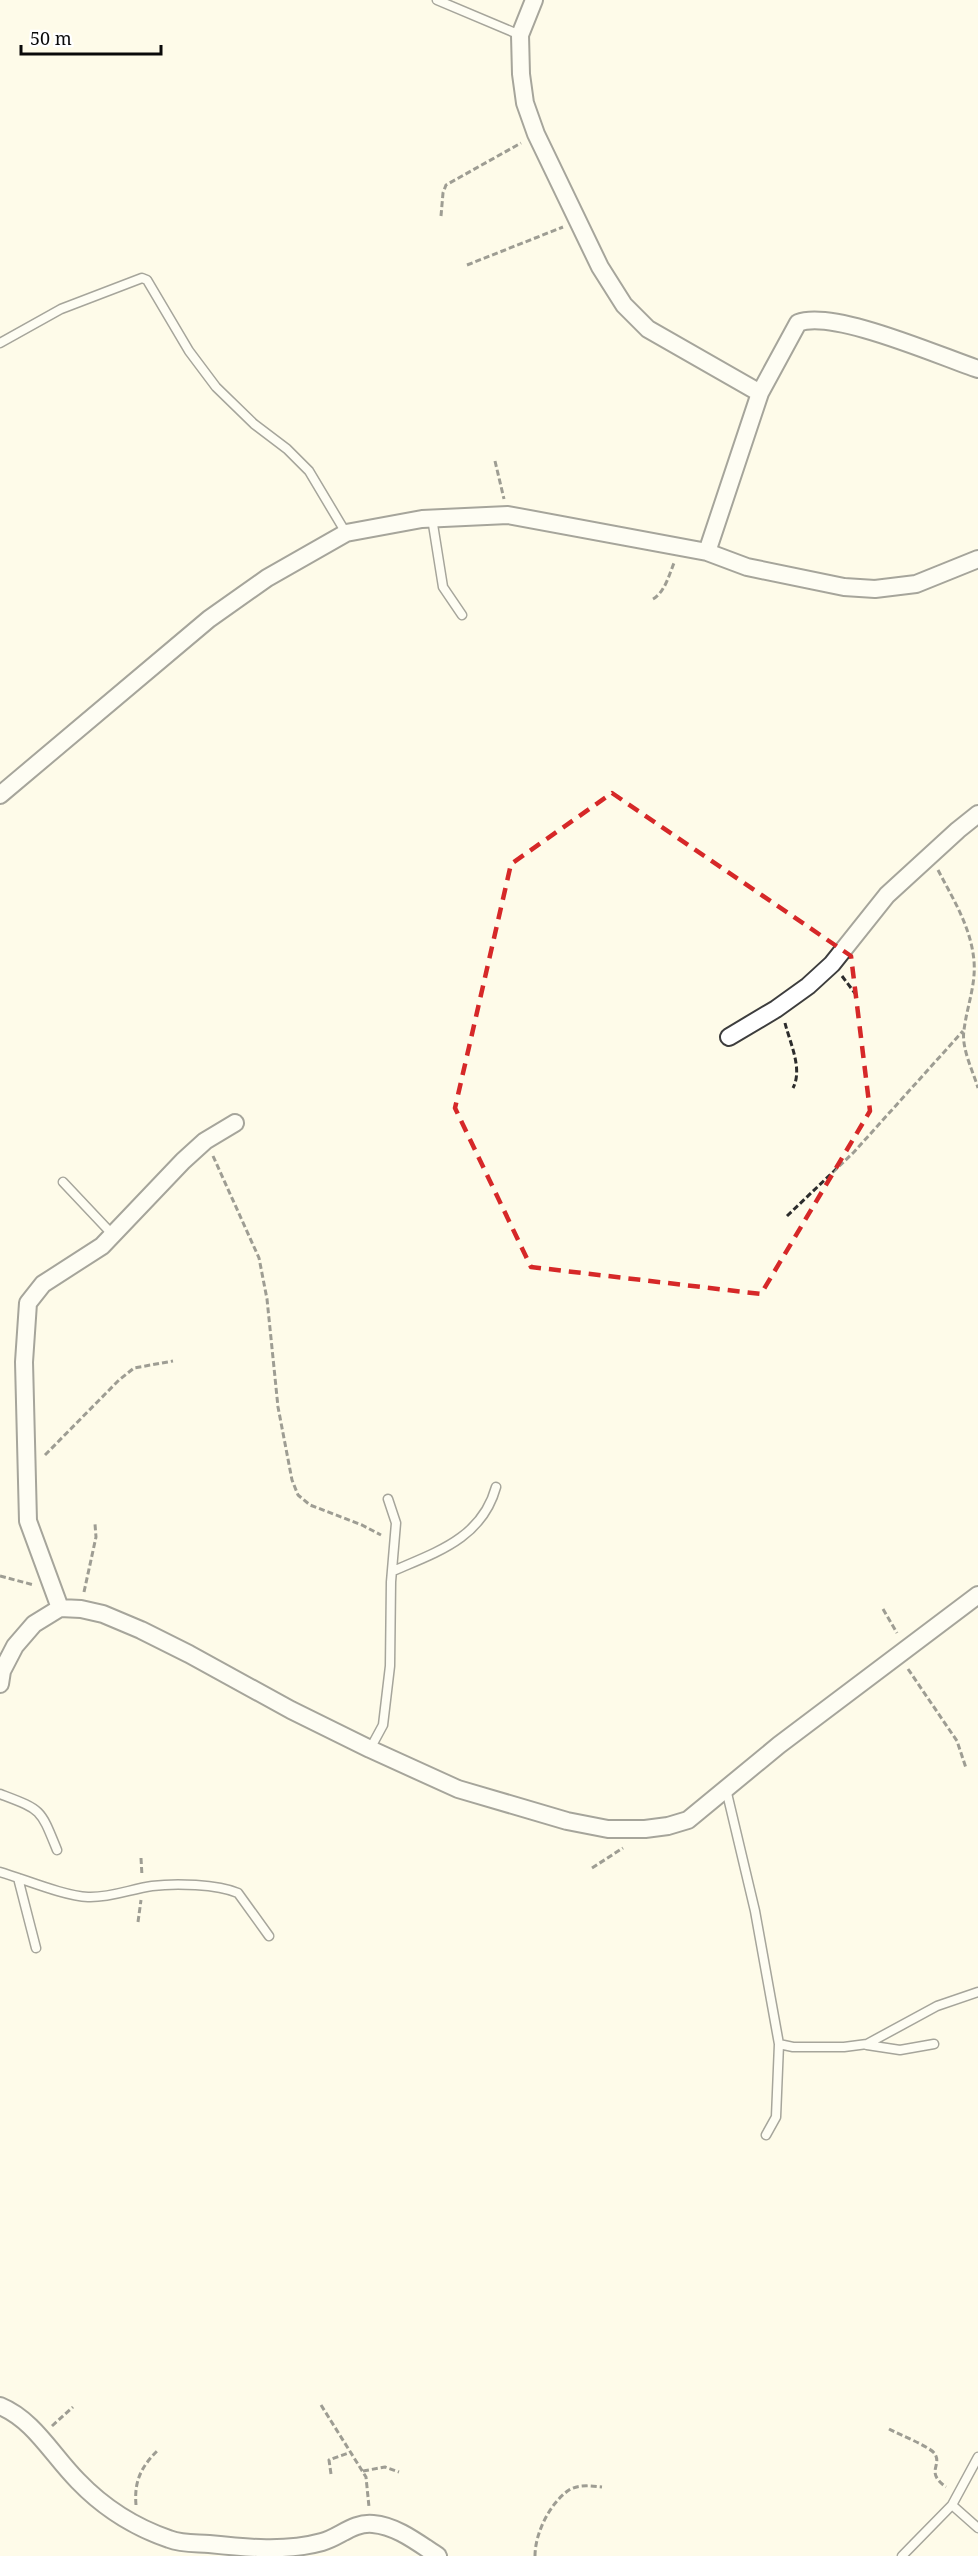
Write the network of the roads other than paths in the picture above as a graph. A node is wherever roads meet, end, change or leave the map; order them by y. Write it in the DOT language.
graph roads {
  1 [pos="436,0"];
  2 [pos="534,0"];
  3 [pos="520,35"];
  4 [pos="0,343"];
  5 [pos="978,369"];
  6 [pos="760,393"];
  7 [pos="432,518"];
  8 [pos="346,533"];
  9 [pos="707,552"];
  10 [pos="978,559"];
  11 [pos="462,615"];
  12 [pos="0,795"];
  13 [pos="978,814"];
  14 [pos="729,1037"];
  15 [pos="235,1123"];
  16 [pos="63,1182"];
  17 [pos="113,1235"];
  18 [pos="496,1486"];
  19 [pos="388,1499"];
  20 [pos="393,1571"];
  21 [pos="978,1595"];
  22 [pos="60,1608"];
  23 [pos="0,1684"];
  24 [pos="370,1749"];
  25 [pos="726,1789"];
  26 [pos="0,1794"];
  27 [pos="57,1850"];
  28 [pos="0,1872"];
  29 [pos="18,1878"];
  30 [pos="269,1936"];
  31 [pos="36,1948"];
  32 [pos="978,1992"];
  33 [pos="779,2044"];
  34 [pos="867,2044"];
  35 [pos="934,2044"];
  36 [pos="766,2135"];
  37 [pos="0,2406"];
  38 [pos="978,2457"];
  39 [pos="952,2505"];
  40 [pos="978,2528"];
  41 [pos="438,2556"];
  42 [pos="902,2556"];
  1 -- 3 [label="lane"];
  2 -- 3 [label="street"];
  3 -- 6 [label="street"];
  4 -- 8 [label="lane"];
  5 -- 6 [label="street"];
  6 -- 9 [label="street"];
  7 -- 8 [label="street"];
  7 -- 9 [label="street"];
  7 -- 11 [label="lane"];
  8 -- 12 [label="street"];
  9 -- 10 [label="street"];
  13 -- 14 [label="street"];
  15 -- 17 [label="street"];
  16 -- 17 [label="lane"];
  17 -- 22 [label="street"];
  18 -- 20 [label="lane"];
  19 -- 20 [label="lane"];
  20 -- 24 [label="lane"];
  21 -- 25 [label="street"];
  22 -- 23 [label="street"];
  22 -- 24 [label="street"];
  24 -- 25 [label="street"];
  25 -- 33 [label="lane"];
  26 -- 27 [label="lane"];
  28 -- 29 [label="lane"];
  29 -- 30 [label="lane"];
  29 -- 31 [label="lane"];
  32 -- 34 [label="lane"];
  33 -- 34 [label="lane"];
  33 -- 36 [label="lane"];
  34 -- 35 [label="lane"];
  37 -- 41 [label="street"];
  38 -- 39 [label="lane"];
  39 -- 40 [label="lane"];
  39 -- 42 [label="lane"];
}
